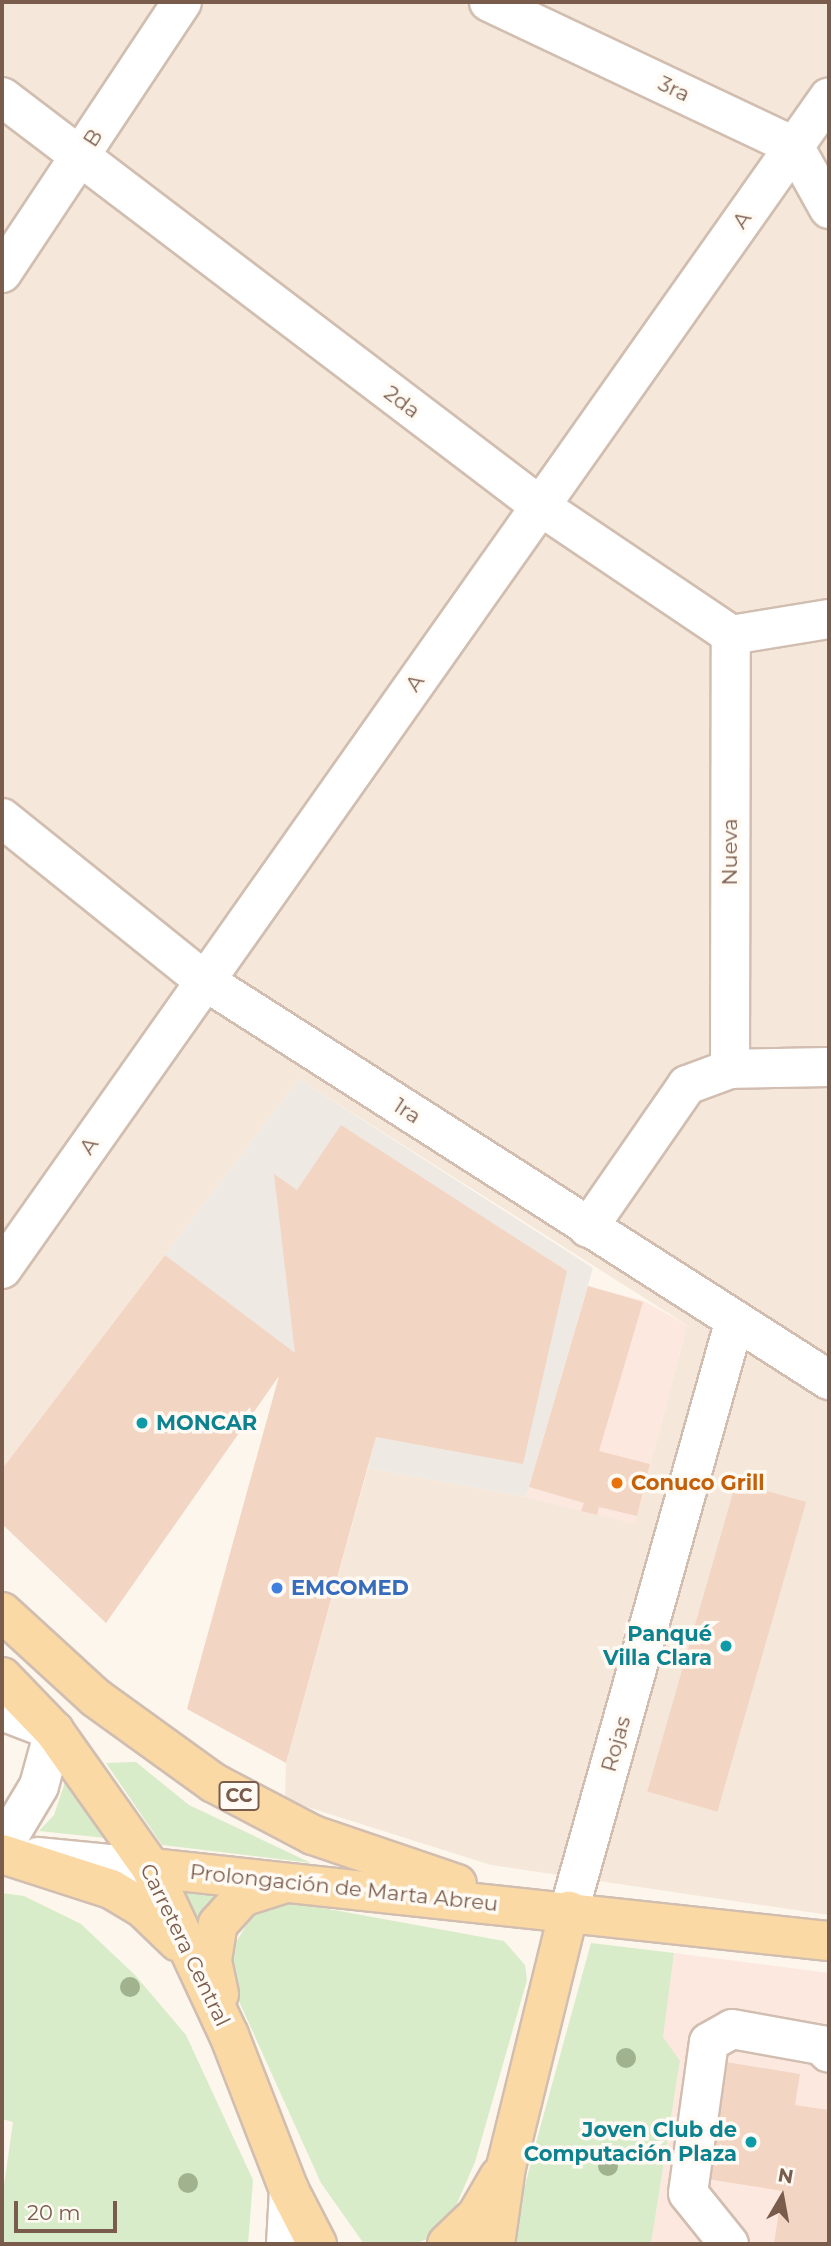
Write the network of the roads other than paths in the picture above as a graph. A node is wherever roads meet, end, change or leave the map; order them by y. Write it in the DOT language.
graph roads {
  1 [pos="182,2"];
  2 [pos="489,2"];
  3 [pos="2,97"];
  4 [pos="829,97"];
  5 [pos="794,146"];
  6 [pos="78,160"];
  7 [pos="829,209"];
  8 [pos="2,273"];
  9 [pos="540,506"];
  10 [pos="829,619"];
  11 [pos="731,635"];
  12 [pos="2,818"];
  13 [pos="205,981"];
  14 [pos="829,1067"];
  15 [pos="730,1069"];
  16 [pos="588,1228"];
  17 [pos="2,1269"];
  18 [pos="734,1323"];
  19 [pos="829,1380"];
  20 [pos="2,1612"];
  21 [pos="2,1676"];
  22 [pos="2,1711"];
  23 [pos="54,1731"];
  24 [pos="2,1852"];
  25 [pos="151,1868"];
  26 [pos="288,1882"];
  27 [pos="518,1905"];
  28 [pos="569,1911"];
  29 [pos="829,1941"];
  30 [pos="192,1956"];
  31 [pos="229,2035"];
  32 [pos="829,2053"];
  33 [pos="506,2166"];
  34 [pos="289,2190"];
  35 [pos="286,2244"];
  36 [pos="317,2244"];
  37 [pos="447,2244"];
  38 [pos="495,2244"];
  39 [pos="729,2244"];
  1 -- 6 [label="street, B"];
  2 -- 5 [label="street, 3ra"];
  3 -- 6 [label="street, 2da"];
  4 -- 5 [label="street, A"];
  5 -- 7 [label="street"];
  5 -- 9 [label="street, A"];
  6 -- 8 [label="street, B"];
  6 -- 9 [label="street, 2da"];
  9 -- 11 [label="street, 2da"];
  9 -- 13 [label="street, A"];
  10 -- 11 [label="street"];
  11 -- 15 [label="street, Nueva"];
  12 -- 13 [label="street, 1ra"];
  13 -- 16 [label="street, 1ra"];
  13 -- 17 [label="street, A"];
  14 -- 15 [label="street"];
  15 -- 16 [label="street"];
  16 -- 18 [label="street, 1ra"];
  18 -- 19 [label="street, 1ra"];
  18 -- 28 [label="street, Rojas"];
  20 -- 27 [label="main road, CC"];
  21 -- 23 [label="main road, Carretera Central"];
  22 -- 23 [label="street"];
  23 -- 24 [label="street"];
  23 -- 25 [label="main road, Carretera Central"];
  24 -- 25 [label="street, Prolongación de Marta Abreu"];
  24 -- 30 [label="main road"];
  25 -- 26 [label="main road, Prolongación de Marta Abreu"];
  25 -- 30 [label="main road, Carretera Central"];
  26 -- 27 [label="main road, Prolongación de Marta Abreu"];
  26 -- 31 [label="main road"];
  27 -- 28 [label="main road, CC"];
  28 -- 29 [label="main road, CC"];
  28 -- 33 [label="main road, Rojas"];
  30 -- 31 [label="main road, Carretera Central"];
  31 -- 34 [label="main road, Carretera Central"];
  32 -- 39 [label="street"];
  33 -- 37 [label="main road"];
  33 -- 38 [label="main road"];
  34 -- 35 [label="street"];
  34 -- 36 [label="main road, Carretera Central"];
}
